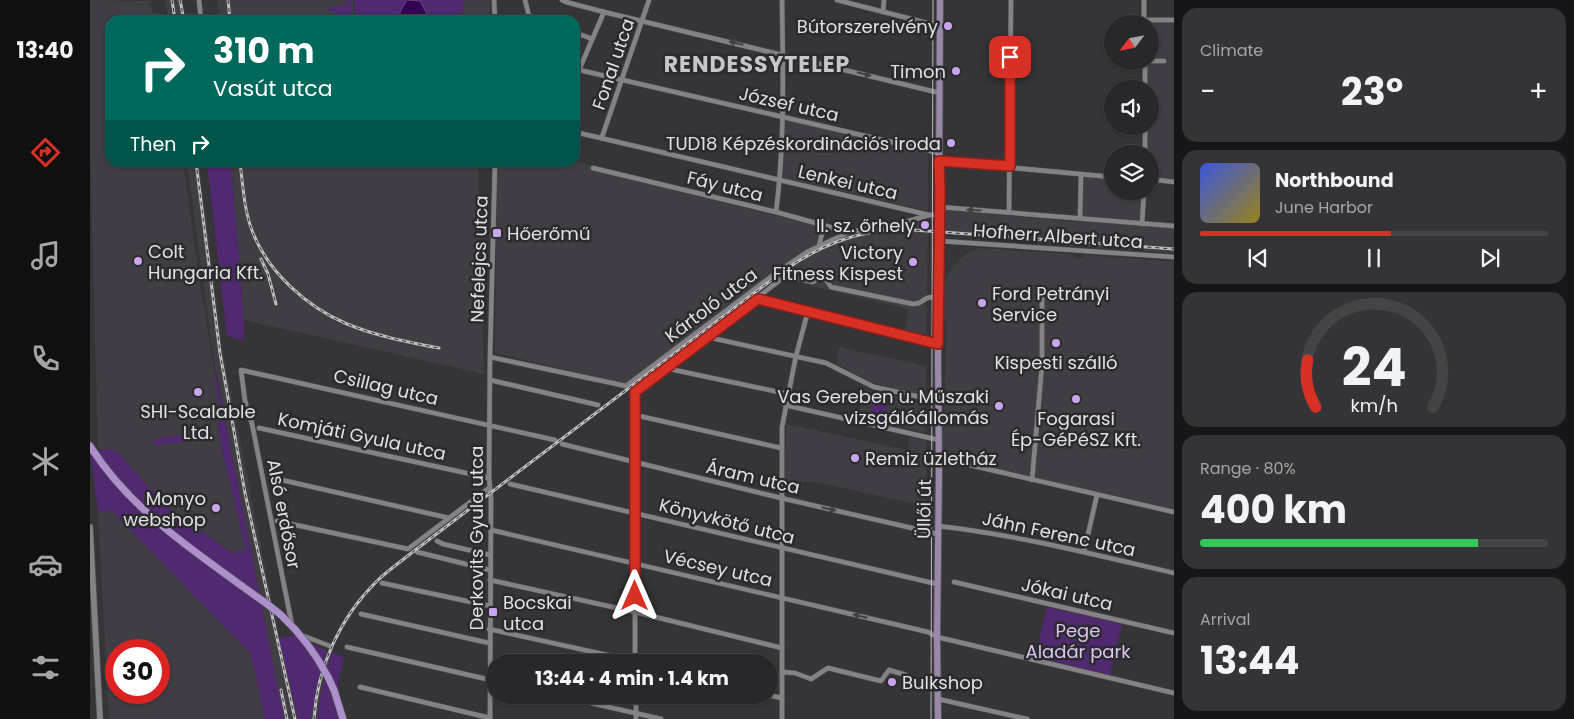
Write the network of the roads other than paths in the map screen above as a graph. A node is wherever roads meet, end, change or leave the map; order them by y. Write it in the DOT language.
graph roads {
  1 [pos="199,0"];
  2 [pos="494,0"];
  3 [pos="525,0"];
  4 [pos="562,0"];
  5 [pos="649,0"];
  6 [pos="782,0"];
  7 [pos="837,0"];
  8 [pos="884,0"];
  9 [pos="940,0"];
  10 [pos="1011,0"];
  11 [pos="1144,0"];
  12 [pos="604,12"];
  13 [pos="883,12"];
  14 [pos="200,15"];
  15 [pos="495,15"];
  16 [pos="529,15"];
  17 [pos="1144,15"];
  18 [pos="1174,20"];
  19 [pos="643,21"];
  20 [pos="1159,21"];
  21 [pos="940,24"];
  22 [pos="580,35"];
  23 [pos="592,39"];
  24 [pos="783,54"];
  25 [pos="1159,61"];
  26 [pos="1164,61"];
  27 [pos="580,63"];
  28 [pos="580,70"];
  29 [pos="622,80"];
  30 [pos="940,93"];
  31 [pos="784,116"];
  32 [pos="580,133"];
  33 [pos="602,137"];
  34 [pos="939,153"];
  35 [pos="939,161"];
  36 [pos="1010,166"];
  37 [pos="495,167"];
  38 [pos="593,168"];
  39 [pos="1081,175"];
  40 [pos="1104,176"];
  41 [pos="780,180"];
  42 [pos="1159,180"];
  43 [pos="1174,182"];
  44 [pos="1143,200"];
  45 [pos="940,207"];
  46 [pos="776,212"];
  47 [pos="1009,212"];
  48 [pos="929,215"];
  49 [pos="940,216"];
  50 [pos="1080,218"];
  51 [pos="1142,224"];
  52 [pos="824,225"];
  53 [pos="1174,226"];
  54 [pos="850,232"];
  55 [pos="940,242"];
  56 [pos="819,246"];
  57 [pos="1174,257"];
  58 [pos="1042,290"];
  59 [pos="940,296"];
  60 [pos="758,299"];
  61 [pos="808,311"];
  62 [pos="707,337"];
  63 [pos="938,344"];
  64 [pos="796,356"];
  65 [pos="490,357"];
  66 [pos="665,368"];
  67 [pos="490,380"];
  68 [pos="788,394"];
  69 [pos="245,401"];
  70 [pos="939,401"];
  71 [pos="598,405"];
  72 [pos="786,405"];
  73 [pos="635,415"];
  74 [pos="490,424"];
  75 [pos="259,428"];
  76 [pos="555,440"];
  77 [pos="939,440"];
  78 [pos="562,444"];
  79 [pos="90,446"];
  80 [pos="781,448"];
  81 [pos="939,458"];
  82 [pos="635,462"];
  83 [pos="273,478"];
  84 [pos="489,478"];
  85 [pos="1032,480"];
  86 [pos="510,484"];
  87 [pos="489,488"];
  88 [pos="1098,495"];
  89 [pos="781,498"];
  90 [pos="635,512"];
  91 [pos="1174,512"];
  92 [pos="450,518"];
  93 [pos="277,521"];
  94 [pos="938,526"];
  95 [pos="90,527"];
  96 [pos="491,530"];
  97 [pos="938,534"];
  98 [pos="437,541"];
  99 [pos="782,548"];
  100 [pos="417,552"];
  101 [pos="1084,552"];
  102 [pos="490,555"];
  103 [pos="635,563"];
  104 [pos="490,570"];
  105 [pos="1174,574"];
  106 [pos="490,580"];
  107 [pos="954,582"];
  108 [pos="382,583"];
  109 [pos="938,584"];
  110 [pos="782,597"];
  111 [pos="490,606"];
  112 [pos="635,612"];
  113 [pos="361,614"];
  114 [pos="489,629"];
  115 [pos="1174,633"];
  116 [pos="937,637"];
  117 [pos="489,643"];
  118 [pos="330,646"];
  119 [pos="347,647"];
  120 [pos="782,648"];
  121 [pos="490,654"];
  122 [pos="601,654"];
  123 [pos="637,654"];
  124 [pos="782,672"];
  125 [pos="906,674"];
  126 [pos="486,680"];
  127 [pos="360,688"];
  128 [pos="1174,693"];
  129 [pos="778,697"];
  130 [pos="782,698"];
  131 [pos="938,699"];
  132 [pos="491,704"];
  133 [pos="598,704"];
  134 [pos="636,704"];
  135 [pos="636,712"];
  136 [pos="490,718"];
  137 [pos="100,719"];
  138 [pos="344,719"];
  139 [pos="636,719"];
  140 [pos="661,719"];
  141 [pos="782,719"];
  142 [pos="938,719"];
  143 [pos="1026,719"];
  1 -- 14 [label="street"];
  2 -- 15 [label="street"];
  3 -- 16 [label="street"];
  4 -- 12 [label="street"];
  5 -- 19 [label="street, Fonal utca"];
  6 -- 24 [label="street"];
  7 -- 13 [label="street"];
  8 -- 13 [label="street"];
  9 -- 21 [label="main road, Üllői út"];
  10 -- 36 [label="street"];
  11 -- 17 [label="street"];
  12 -- 19 [label="street"];
  12 -- 23 [label="street"];
  13 -- 21 [label="street"];
  18 -- 20 [label="street"];
  24 -- 19 [label="street, one-way"];
  19 -- 29 [label="street, Fonal utca"];
  21 -- 30 [label="main road, Üllői út"];
  22 -- 23 [label="street"];
  23 -- 27 [label="street"];
  24 -- 30 [label="street, one-way"];
  24 -- 31 [label="street"];
  25 -- 26 [label="street"];
  28 -- 29 [label="street, József utca"];
  29 -- 31 [label="street, József utca"];
  29 -- 33 [label="street, Fonal utca"];
  30 -- 34 [label="main road, Üllői út"];
  31 -- 34 [label="street, József utca"];
  31 -- 41 [label="street"];
  32 -- 33 [label="street, Lenkei utca"];
  33 -- 41 [label="street, Lenkei utca"];
  34 -- 35 [label="main road, Üllői út"];
  35 -- 36 [label="street"];
  35 -- 45 [label="main road, Üllői út"];
  36 -- 39 [label="street"];
  36 -- 47 [label="street"];
  37 -- 65 [label="street, Nefelejcs utca"];
  38 -- 46 [label="street, Fáy utca"];
  39 -- 40 [label="street"];
  39 -- 50 [label="street"];
  41 -- 46 [label="street"];
  41 -- 48 [label="street, Lenkei utca"];
  42 -- 43 [label="street"];
  44 -- 51 [label="street"];
  47 -- 45 [label="street, one-way"];
  45 -- 49 [label="main road, Üllői út"];
  46 -- 52 [label="street, Fáy utca"];
  47 -- 50 [label="street"];
  48 -- 49 [label="street, Lenkei utca"];
  48 -- 54 [label="street, Kártoló utca"];
  49 -- 55 [label="main road, Üllői út"];
  50 -- 51 [label="street"];
  51 -- 53 [label="street"];
  52 -- 54 [label="street, Fáy utca"];
  52 -- 56 [label="street"];
  54 -- 56 [label="street, Kártoló utca"];
  55 -- 57 [label="street, Hofherr Albert utca"];
  55 -- 59 [label="main road, Üllői út"];
  56 -- 65 [label="street, Kártoló utca"];
  58 -- 85 [label="street"];
  59 -- 60 [label="street"];
  59 -- 63 [label="main road, Üllői út"];
  60 -- 61 [label="street"];
  60 -- 62 [label="street"];
  61 -- 63 [label="street"];
  61 -- 64 [label="street"];
  62 -- 64 [label="street"];
  62 -- 66 [label="street"];
  63 -- 70 [label="main road, Üllői út"];
  64 -- 68 [label="street"];
  64 -- 70 [label="street"];
  65 -- 67 [label="street, Derkovits Gyula utca"];
  66 -- 68 [label="street"];
  66 -- 73 [label="street"];
  67 -- 71 [label="street"];
  67 -- 74 [label="street, Derkovits Gyula utca"];
  68 -- 72 [label="street"];
  69 -- 74 [label="street, Csillag utca"];
  69 -- 118 [label="street, Alsó erdősor"];
  70 -- 77 [label="main road, Üllői út"];
  72 -- 77 [label="street"];
  72 -- 80 [label="street"];
  73 -- 80 [label="street"];
  73 -- 82 [label="street"];
  74 -- 76 [label="street, Csillag utca"];
  74 -- 84 [label="street, Derkovits Gyula utca"];
  75 -- 84 [label="street, Komjáti Gyula utca"];
  77 -- 81 [label="main road, Üllői út"];
  78 -- 82 [label="street, Áram utca"];
  79 -- 138 [label="main road, bridge"];
  80 -- 89 [label="street"];
  81 -- 85 [label="street"];
  81 -- 94 [label="main road, Üllői út"];
  82 -- 89 [label="street, Áram utca"];
  82 -- 90 [label="street"];
  83 -- 92 [label="street"];
  84 -- 87 [label="street, Derkovits Gyula utca"];
  85 -- 88 [label="street"];
  86 -- 90 [label="street, Könyvkötő utca"];
  87 -- 92 [label="street"];
  87 -- 96 [label="street, Derkovits Gyula utca"];
  88 -- 91 [label="street"];
  88 -- 101 [label="street"];
  89 -- 97 [label="street, Áram utca, one-way"];
  89 -- 99 [label="street"];
  90 -- 99 [label="street, Könyvkötő utca"];
  90 -- 103 [label="street"];
  92 -- 93 [label="street"];
  94 -- 97 [label="main road, Üllői út"];
  94 -- 101 [label="street, Jáhn Ferenc utca"];
  95 -- 137 [label="street"];
  96 -- 102 [label="street, Derkovits Gyula utca"];
  96 -- 103 [label="street, Vécsey utca"];
  97 -- 109 [label="main road, Üllői út"];
  98 -- 102 [label="street"];
  99 -- 109 [label="street, Könyvkötő utca"];
  99 -- 110 [label="street"];
  100 -- 104 [label="street"];
  101 -- 105 [label="street, Jáhn Ferenc utca"];
  102 -- 104 [label="street, Derkovits Gyula utca"];
  103 -- 110 [label="street, Vécsey utca"];
  103 -- 112 [label="street"];
  104 -- 106 [label="street, Derkovits Gyula utca"];
  106 -- 111 [label="street, Derkovits Gyula utca"];
  106 -- 112 [label="street"];
  107 -- 115 [label="street, Jókai utca"];
  108 -- 111 [label="street"];
  109 -- 116 [label="main road, Üllői út"];
  116 -- 110 [label="street, Vécsey utca, one-way"];
  110 -- 120 [label="street"];
  111 -- 114 [label="street, Derkovits Gyula utca"];
  112 -- 120 [label="street"];
  112 -- 123 [label="street"];
  113 -- 117 [label="street"];
  114 -- 117 [label="street, Derkovits Gyula utca"];
  114 -- 122 [label="street"];
  116 -- 128 [label="street, Vécsey utca"];
  116 -- 131 [label="main road, Üllői út"];
  117 -- 121 [label="street, Derkovits Gyula utca"];
  119 -- 126 [label="street"];
  120 -- 124 [label="street"];
  124 -- 125 [label="street"];
  124 -- 130 [label="street"];
  127 -- 136 [label="street"];
  129 -- 130 [label="street"];
  130 -- 141 [label="street"];
  131 -- 142 [label="main road, Üllői út"];
  131 -- 143 [label="street"];
  132 -- 136 [label="street, Derkovits Gyula utca"];
  133 -- 135 [label="street"];
  134 -- 135 [label="street"];
  135 -- 139 [label="street"];
  135 -- 140 [label="street"];
}
